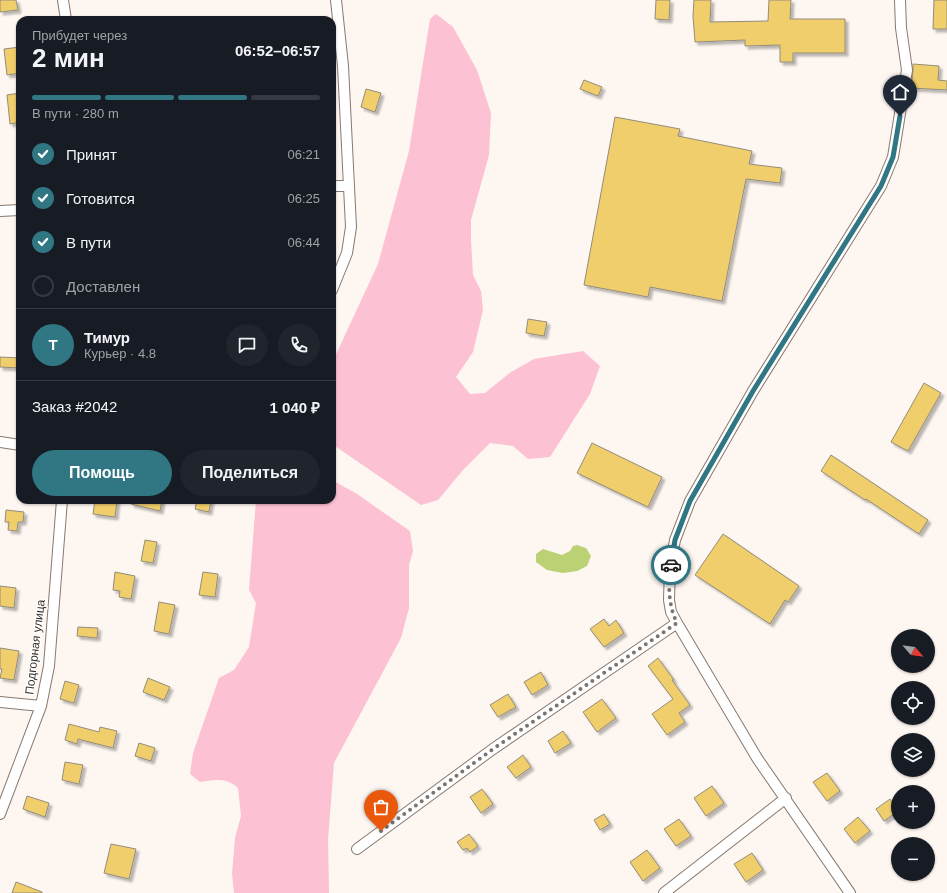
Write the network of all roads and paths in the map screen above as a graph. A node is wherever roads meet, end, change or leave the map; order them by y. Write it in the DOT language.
graph roads {
  1 [pos="63,0"];
  2 [pos="336,0"];
  3 [pos="900,0"];
  4 [pos="65,16"];
  5 [pos="336,186"];
  6 [pos="349,186"];
  7 [pos="16,210"];
  8 [pos="0,211"];
  9 [pos="336,280"];
  10 [pos="0,442"];
  11 [pos="16,444"];
  12 [pos="62,504"];
  13 [pos="677,623"];
  14 [pos="0,702"];
  15 [pos="41,706"];
  16 [pos="786,798"];
  17 [pos="0,814"];
  18 [pos="357,849"];
  19 [pos="664,893"];
  20 [pos="850,893"];
  1 -- 4 [label="street"];
  2 -- 6 [label="street"];
  3 -- 13 [label="street"];
  5 -- 6 [label="street"];
  6 -- 9 [label="street"];
  7 -- 8 [label="street"];
  10 -- 11 [label="street"];
  12 -- 15 [label="street, Подгорная улица"];
  13 -- 16 [label="street"];
  13 -- 18 [label="street"];
  14 -- 15 [label="street"];
  15 -- 17 [label="street, Подгорная улица"];
  16 -- 19 [label="street"];
  16 -- 20 [label="street"];
}
